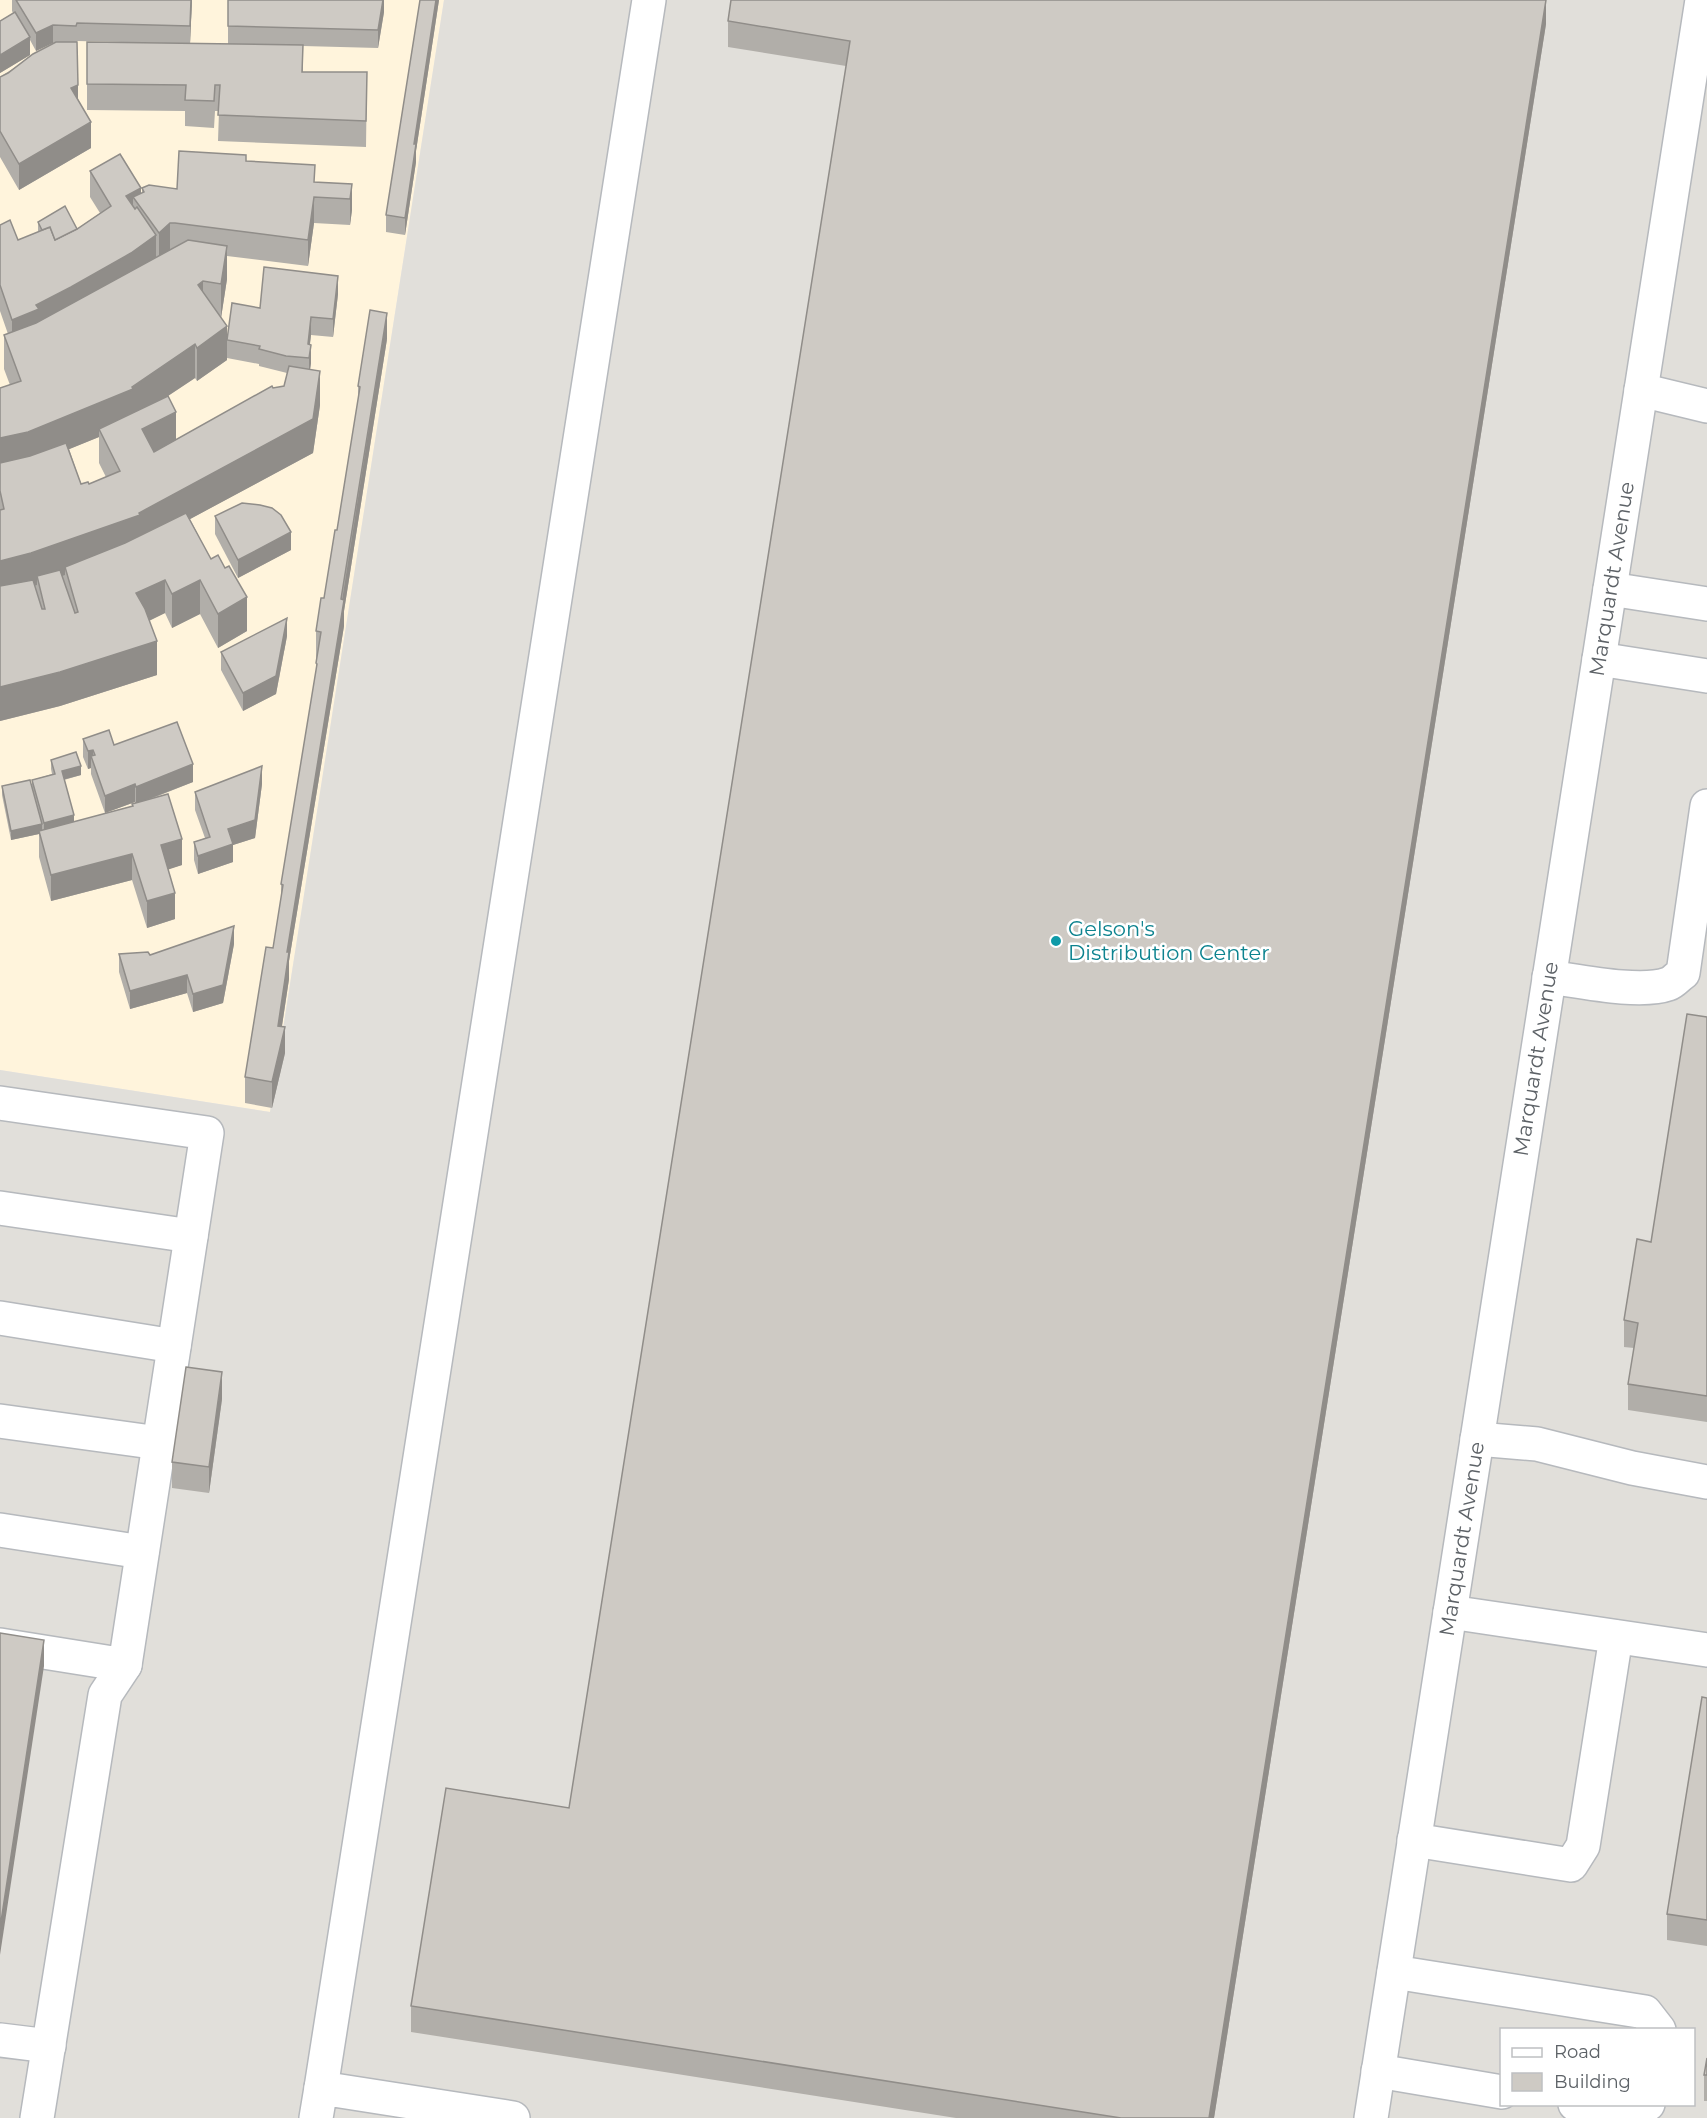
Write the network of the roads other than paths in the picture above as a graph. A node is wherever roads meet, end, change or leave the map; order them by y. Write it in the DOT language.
graph roads {
  1 [pos="649,0"];
  2 [pos="1702,0"];
  3 [pos="1641,390"];
  4 [pos="1707,406"];
  5 [pos="1610,589"];
  6 [pos="1707,604"];
  7 [pos="1599,659"];
  8 [pos="1707,676"];
  9 [pos="1707,806"];
  10 [pos="1549,977"];
  11 [pos="0,1103"];
  12 [pos="0,1209"];
  13 [pos="191,1236"];
  14 [pos="0,1317"];
  15 [pos="174,1346"];
  16 [pos="0,1421"];
  17 [pos="1477,1439"];
  18 [pos="159,1443"];
  19 [pos="1707,1482"];
  20 [pos="0,1530"];
  21 [pos="142,1552"];
  22 [pos="1450,1612"];
  23 [pos="1617,1637"];
  24 [pos="0,1645"];
  25 [pos="1707,1650"];
  26 [pos="125,1665"];
  27 [pos="1414,1840"];
  28 [pos="1394,1972"];
  29 [pos="1657,2028"];
  30 [pos="0,2040"];
  31 [pos="49,2046"];
  32 [pos="1378,2071"];
  33 [pos="1500,2092"];
  34 [pos="318,2103"];
  35 [pos="1587,2106"];
  36 [pos="1645,2106"];
  37 [pos="37,2118"];
  38 [pos="513,2118"];
  39 [pos="1371,2118"];
  1 -- 34 [label="street"];
  2 -- 3 [label="street, Marquardt Avenue"];
  3 -- 4 [label="street"];
  3 -- 5 [label="street, Marquardt Avenue"];
  5 -- 6 [label="street"];
  5 -- 7 [label="street, Marquardt Avenue"];
  7 -- 8 [label="street"];
  7 -- 10 [label="street, Marquardt Avenue"];
  9 -- 10 [label="street"];
  10 -- 17 [label="street, Marquardt Avenue"];
  11 -- 13 [label="street"];
  12 -- 13 [label="street"];
  13 -- 15 [label="street"];
  14 -- 15 [label="street"];
  15 -- 18 [label="street"];
  16 -- 18 [label="street"];
  17 -- 19 [label="street"];
  17 -- 22 [label="street, Marquardt Avenue"];
  18 -- 21 [label="street"];
  20 -- 21 [label="street"];
  21 -- 26 [label="street"];
  22 -- 23 [label="street"];
  22 -- 27 [label="street, Marquardt Avenue"];
  23 -- 25 [label="street"];
  23 -- 27 [label="street"];
  24 -- 26 [label="street"];
  26 -- 31 [label="street"];
  27 -- 28 [label="street, Marquardt Avenue"];
  28 -- 29 [label="street"];
  28 -- 32 [label="street, Marquardt Avenue"];
  30 -- 31 [label="street"];
  31 -- 37 [label="street"];
  32 -- 33 [label="street"];
  32 -- 39 [label="street, Marquardt Avenue"];
  34 -- 38 [label="street"];
  35 -- 36 [label="street"];
}
